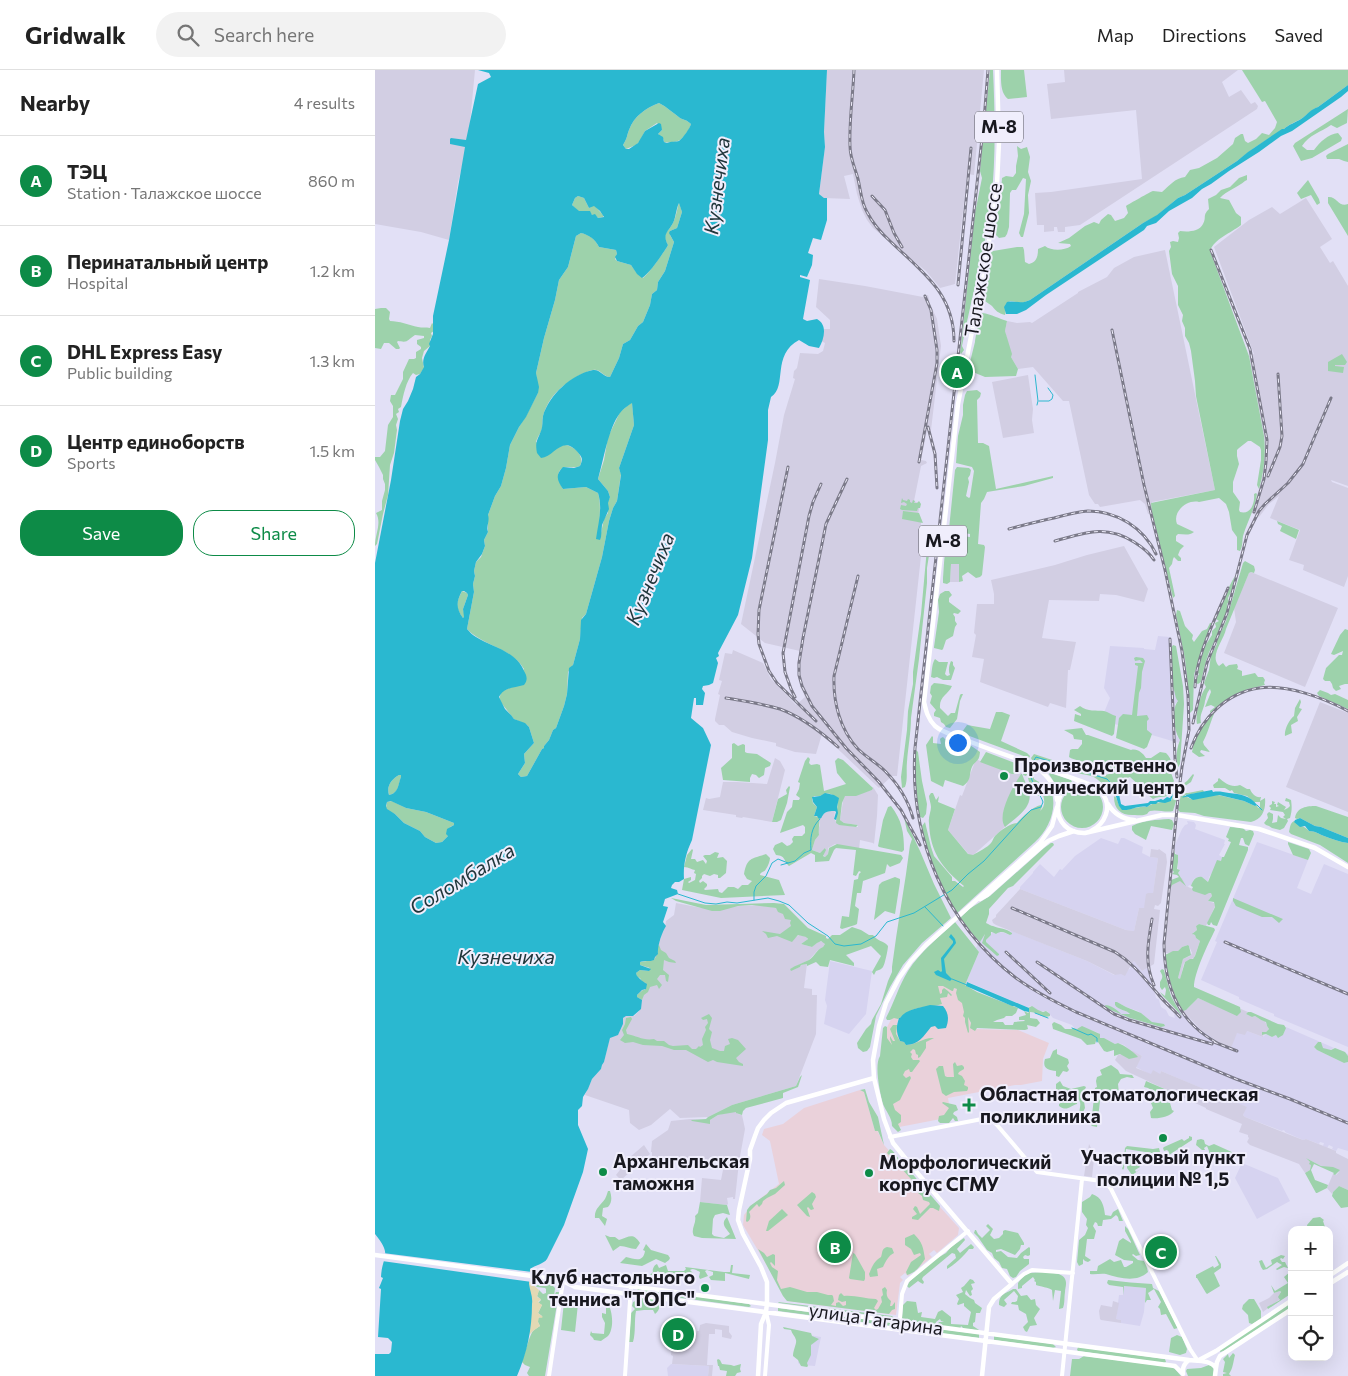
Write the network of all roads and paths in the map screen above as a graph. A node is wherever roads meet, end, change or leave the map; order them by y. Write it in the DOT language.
graph roads {
  1 [pos="997,70"];
  2 [pos="1033,764"];
  3 [pos="1086,783"];
  4 [pos="1107,803"];
  5 [pos="1057,805"];
  6 [pos="1141,820"];
  7 [pos="1073,831"];
  8 [pos="1091,832"];
  9 [pos="1348,867"];
  10 [pos="966,908"];
  11 [pos="874,1078"];
  12 [pos="890,1137"];
  13 [pos="1083,1179"];
  14 [pos="968,1231"];
  15 [pos="376,1256"];
  16 [pos="1348,1264"];
  17 [pos="1348,1272"];
  18 [pos="1073,1273"];
  19 [pos="1333,1273"];
  20 [pos="563,1281"];
  21 [pos="1333,1281"];
  22 [pos="1012,1284"];
  23 [pos="631,1286"];
  24 [pos="630,1294"];
  25 [pos="1288,1303"];
  26 [pos="767,1304"];
  27 [pos="766,1312"];
  28 [pos="1288,1312"];
  29 [pos="899,1322"];
  30 [pos="899,1330"];
  31 [pos="985,1334"];
  32 [pos="985,1341"];
  33 [pos="1066,1344"];
  34 [pos="1191,1349"];
  35 [pos="1065,1351"];
  36 [pos="1190,1360"];
  37 [pos="1198,1360"];
  38 [pos="1216,1368"];
  39 [pos="1184,1375"];
  40 [pos="549,1376"];
  41 [pos="625,1376"];
  42 [pos="758,1376"];
  43 [pos="765,1376"];
  44 [pos="982,1376"];
  45 [pos="1062,1376"];
  46 [pos="1215,1376"];
  1 -- 2 [label="main road, Талажское шоссе / М-8"];
  2 -- 3 [label="main road, М-8"];
  2 -- 5 [label="main road, М-8"];
  3 -- 4 [label="main road, М-8"];
  3 -- 5 [label="main road"];
  4 -- 6 [label="main road, М-8"];
  4 -- 8 [label="main road"];
  5 -- 7 [label="main road, М-8"];
  5 -- 10 [label="main road"];
  6 -- 8 [label="main road, М-8"];
  6 -- 9 [label="main road, М-8"];
  7 -- 8 [label="main road, М-8"];
  7 -- 10 [label="main road"];
  10 -- 11 [label="main road"];
  11 -- 12 [label="main road"];
  11 -- 26 [label="main road"];
  12 -- 13 [label="street"];
  12 -- 14 [label="main road"];
  13 -- 18 [label="street"];
  13 -- 34 [label="street"];
  14 -- 22 [label="main road"];
  14 -- 29 [label="street"];
  15 -- 20 [label="main road, улица Гагарина"];
  16 -- 19 [label="main road"];
  17 -- 21 [label="main road"];
  18 -- 22 [label="street"];
  18 -- 33 [label="street"];
  20 -- 23 [label="main road, улица Гагарина"];
  20 -- 24 [label="main road, улица Гагарина"];
  20 -- 40 [label="street"];
  22 -- 31 [label="main road"];
  23 -- 24 [label="street"];
  23 -- 26 [label="main road, улица Гагарина"];
  24 -- 27 [label="main road, улица Гагарина"];
  24 -- 41 [label="street"];
  25 -- 37 [label="main road"];
  26 -- 27 [label="main road"];
  26 -- 29 [label="main road, улица Гагарина"];
  27 -- 30 [label="main road, улица Гагарина"];
  27 -- 42 [label="main road"];
  27 -- 43 [label="street"];
  28 -- 38 [label="main road"];
  29 -- 30 [label="street"];
  29 -- 31 [label="main road, улица Гагарина"];
  30 -- 32 [label="main road, улица Гагарина"];
  31 -- 32 [label="main road"];
  31 -- 33 [label="main road, улица Гагарина"];
  32 -- 35 [label="main road, улица Гагарина"];
  32 -- 44 [label="main road"];
  33 -- 35 [label="street"];
  33 -- 36 [label="main road, улица Гагарина"];
  34 -- 36 [label="street"];
  34 -- 37 [label="street"];
  35 -- 39 [label="main road, улица Гагарина"];
  35 -- 45 [label="street"];
  36 -- 37 [label="main road, улица Гагарина"];
  36 -- 39 [label="main road"];
  37 -- 38 [label="main road"];
  38 -- 46 [label="main road"];
}
